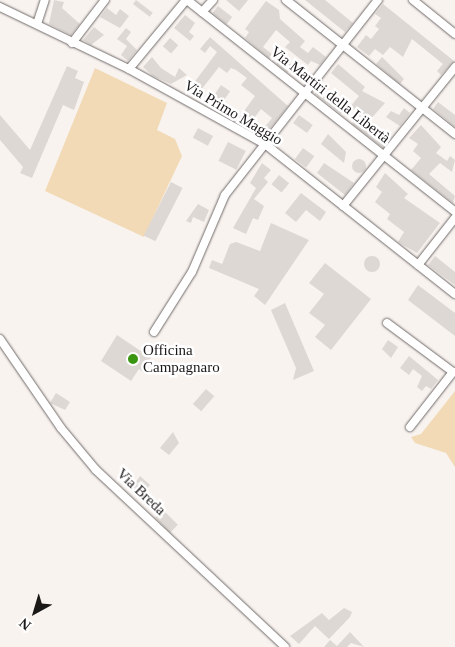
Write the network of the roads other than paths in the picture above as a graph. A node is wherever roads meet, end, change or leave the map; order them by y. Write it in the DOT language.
graph roads {
  1 [pos="46,0"];
  2 [pos="105,0"];
  3 [pos="186,0"];
  4 [pos="286,0"];
  5 [pos="378,0"];
  6 [pos="413,0"];
  7 [pos="211,1"];
  8 [pos="0,8"];
  9 [pos="202,12"];
  10 [pos="37,24"];
  11 [pos="455,34"];
  12 [pos="72,44"];
  13 [pos="343,46"];
  14 [pos="455,67"];
  15 [pos="129,70"];
  16 [pos="305,94"];
  17 [pos="422,107"];
  18 [pos="455,134"];
  19 [pos="265,144"];
  20 [pos="384,156"];
  21 [pos="343,206"];
  22 [pos="455,212"];
  23 [pos="455,218"];
  24 [pos="418,265"];
  25 [pos="455,294"];
  26 [pos="388,323"];
  27 [pos="154,332"];
  28 [pos="0,339"];
  29 [pos="454,372"];
  30 [pos="410,427"];
  31 [pos="285,647"];
  1 -- 10 [label="street"];
  2 -- 12 [label="street"];
  3 -- 9 [label="street, Via Martiri della Libertà"];
  3 -- 15 [label="street"];
  4 -- 13 [label="street"];
  5 -- 13 [label="street"];
  6 -- 11 [label="street"];
  7 -- 9 [label="street"];
  8 -- 10 [label="street, Via Primo Maggio"];
  9 -- 16 [label="street, Via Martiri della Libertà"];
  10 -- 12 [label="street, Via Primo Maggio"];
  12 -- 15 [label="street, Via Primo Maggio"];
  13 -- 16 [label="street"];
  13 -- 17 [label="street"];
  14 -- 17 [label="street"];
  15 -- 19 [label="street, Via Primo Maggio"];
  16 -- 19 [label="street"];
  16 -- 20 [label="street, Via Martiri della Libertà"];
  17 -- 18 [label="street"];
  17 -- 20 [label="street"];
  19 -- 21 [label="street, Via Primo Maggio"];
  19 -- 27 [label="street"];
  20 -- 21 [label="street"];
  20 -- 22 [label="street, Via Martiri della Libertà"];
  21 -- 24 [label="street, Via Primo Maggio"];
  23 -- 24 [label="street"];
  24 -- 25 [label="street, Via Primo Maggio"];
  26 -- 29 [label="street"];
  28 -- 31 [label="street, Via Breda"];
  29 -- 30 [label="street"];
}
